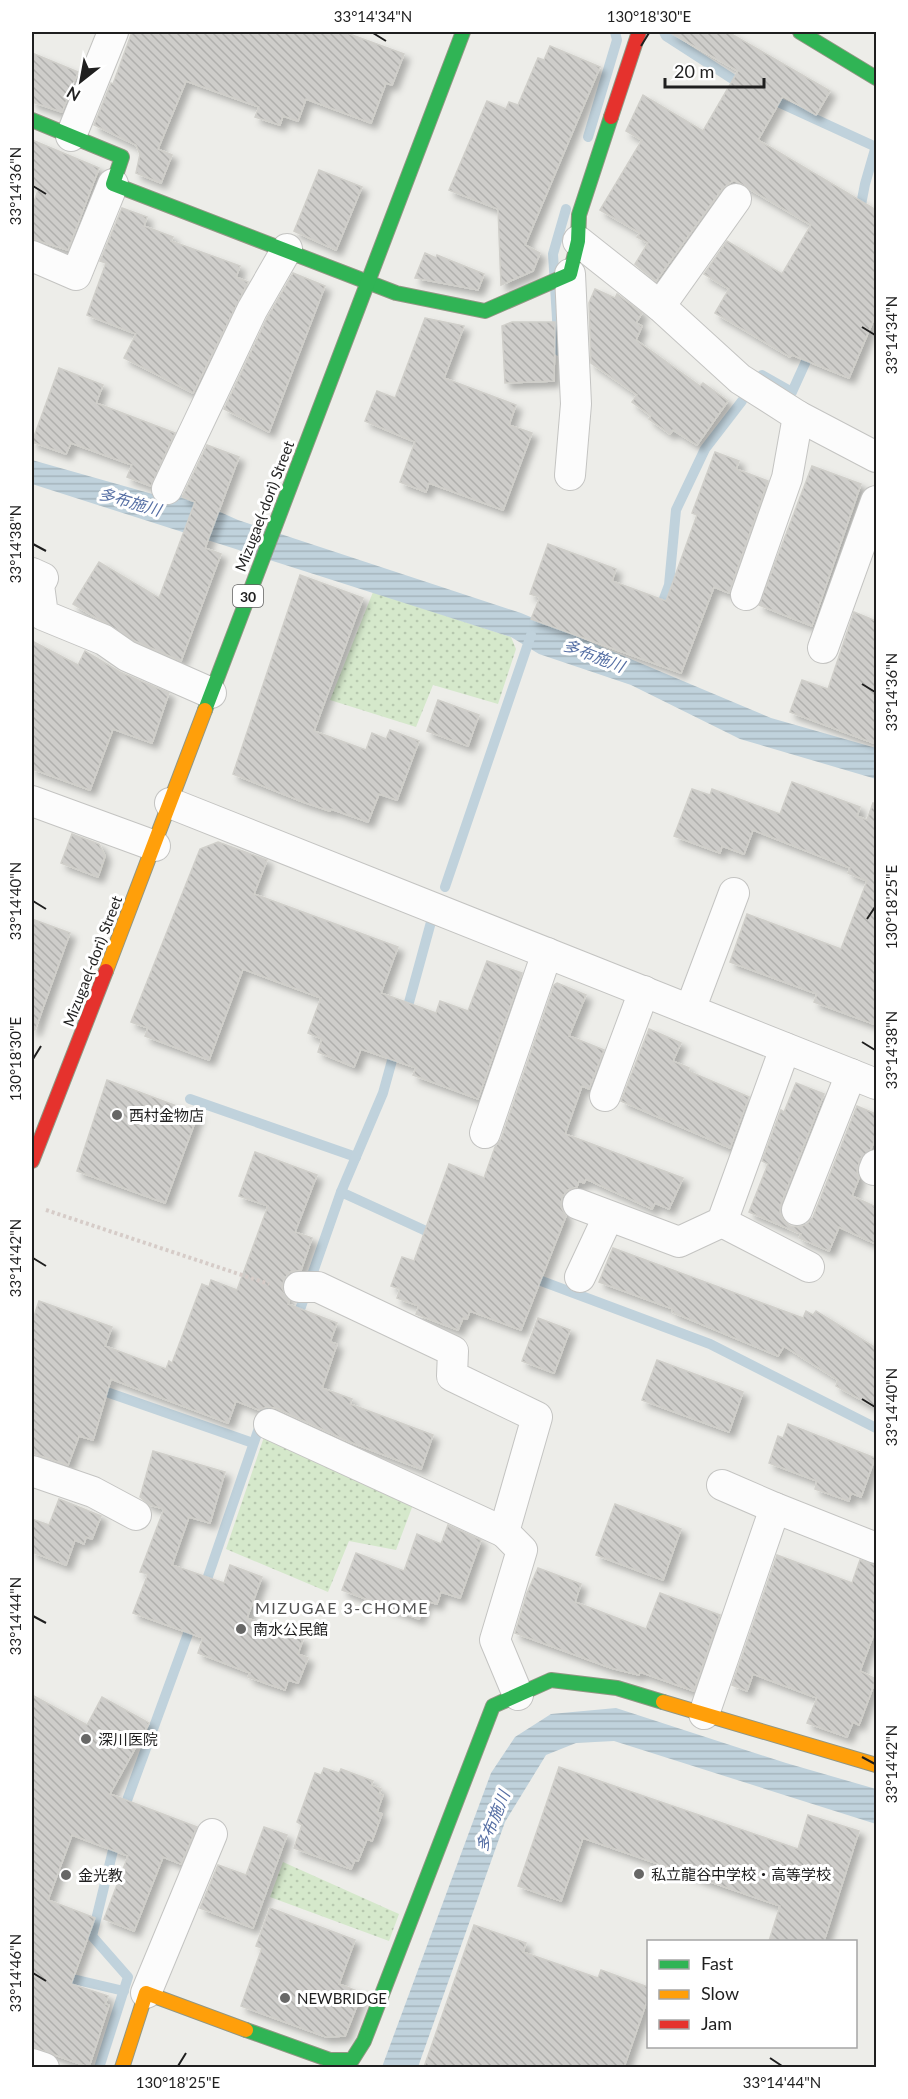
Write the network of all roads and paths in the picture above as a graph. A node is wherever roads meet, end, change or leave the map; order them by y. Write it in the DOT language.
graph roads {
  1 [pos="113,32"];
  2 [pos="463,32"];
  3 [pos="639,32"];
  4 [pos="800,32"];
  5 [pos="876,78"];
  6 [pos="32,120"];
  7 [pos="71,136"];
  8 [pos="113,184"];
  9 [pos="736,199"];
  10 [pos="578,241"];
  11 [pos="287,249"];
  12 [pos="32,256"];
  13 [pos="560,279"];
  14 [pos="366,280"];
  15 [pos="660,306"];
  16 [pos="798,416"];
  17 [pos="876,457"];
  18 [pos="570,475"];
  19 [pos="167,489"];
  20 [pos="876,501"];
  21 [pos="32,573"];
  22 [pos="746,595"];
  23 [pos="823,648"];
  24 [pos="211,693"];
  25 [pos="32,801"];
  26 [pos="170,803"];
  27 [pos="155,846"];
  28 [pos="734,893"];
  29 [pos="547,953"];
  30 [pos="644,991"];
  31 [pos="690,1010"];
  32 [pos="785,1048"];
  33 [pos="864,1079"];
  34 [pos="605,1096"];
  35 [pos="485,1133"];
  36 [pos="32,1161"];
  37 [pos="578,1204"];
  38 [pos="46,1210"];
  39 [pos="797,1210"];
  40 [pos="608,1217"];
  41 [pos="722,1222"];
  42 [pos="809,1267"];
  43 [pos="580,1277"];
  44 [pos="309,1287"];
  45 [pos="268,1424"];
  46 [pos="32,1471"];
  47 [pos="722,1485"];
  48 [pos="775,1508"];
  49 [pos="136,1515"];
  50 [pos="504,1532"];
  51 [pos="876,1548"];
  52 [pos="518,1695"];
  53 [pos="704,1714"];
  54 [pos="876,1765"];
  55 [pos="212,1834"];
  56 [pos="146,1993"];
  57 [pos="32,2064"];
  58 [pos="44,2067"];
  59 [pos="122,2067"];
  1 -- 7 [label="street"];
  2 -- 14 [label="street, Mizugae(-dori) Street / 30"];
  3 -- 10 [label="street"];
  4 -- 5 [label="street"];
  6 -- 7 [label="street"];
  7 -- 8 [label="street"];
  8 -- 11 [label="street"];
  8 -- 12 [label="street"];
  9 -- 15 [label="street"];
  10 -- 13 [label="street"];
  10 -- 15 [label="street"];
  11 -- 14 [label="street"];
  11 -- 19 [label="street"];
  13 -- 14 [label="street"];
  13 -- 18 [label="street"];
  14 -- 24 [label="street, Mizugae(-dori) Street / 30"];
  15 -- 16 [label="street"];
  16 -- 17 [label="street"];
  16 -- 22 [label="street"];
  20 -- 23 [label="street"];
  21 -- 24 [label="street"];
  24 -- 26 [label="street, Mizugae(-dori) Street / 30"];
  25 -- 27 [label="street"];
  26 -- 27 [label="street, Mizugae(-dori) Street / 30"];
  26 -- 29 [label="street"];
  27 -- 36 [label="street, Mizugae(-dori) Street / 30"];
  28 -- 31 [label="street"];
  29 -- 30 [label="street"];
  29 -- 35 [label="street"];
  30 -- 31 [label="street"];
  30 -- 34 [label="street"];
  31 -- 32 [label="street"];
  32 -- 33 [label="street"];
  32 -- 41 [label="street"];
  33 -- 39 [label="street"];
  37 -- 40 [label="street"];
  38 -- 44 [label="path"];
  40 -- 41 [label="street"];
  40 -- 43 [label="street"];
  41 -- 42 [label="street"];
  44 -- 50 [label="street"];
  45 -- 50 [label="street"];
  46 -- 49 [label="street"];
  47 -- 48 [label="street"];
  48 -- 51 [label="street"];
  48 -- 53 [label="street"];
  50 -- 52 [label="street"];
  52 -- 53 [label="street"];
  52 -- 56 [label="street"];
  53 -- 54 [label="street"];
  55 -- 56 [label="street"];
  56 -- 59 [label="street"];
  57 -- 58 [label="street"];
}
